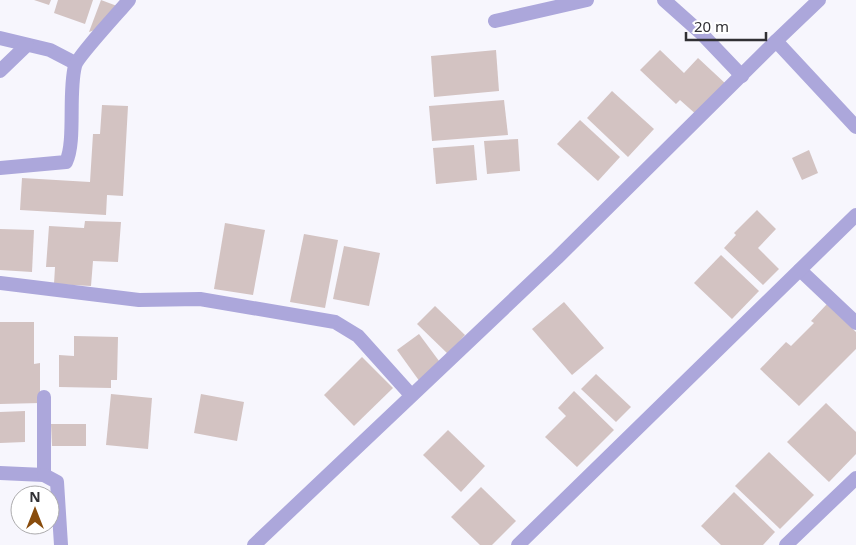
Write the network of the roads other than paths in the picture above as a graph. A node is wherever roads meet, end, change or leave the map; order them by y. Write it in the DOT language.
graph roads {
  1 [pos="129,0"];
  2 [pos="587,0"];
  3 [pos="664,0"];
  4 [pos="818,0"];
  5 [pos="495,21"];
  6 [pos="0,38"];
  7 [pos="776,42"];
  8 [pos="27,45"];
  9 [pos="75,63"];
  10 [pos="0,71"];
  11 [pos="742,76"];
  12 [pos="856,127"];
  13 [pos="0,168"];
  14 [pos="856,215"];
  15 [pos="800,270"];
  16 [pos="0,283"];
  17 [pos="856,323"];
  18 [pos="411,395"];
  19 [pos="44,397"];
  20 [pos="0,473"];
  21 [pos="44,475"];
  22 [pos="856,478"];
  23 [pos="61,545"];
  24 [pos="254,545"];
  25 [pos="518,545"];
  26 [pos="786,545"];
  1 -- 9 [label="street"];
  2 -- 5 [label="street"];
  3 -- 11 [label="street"];
  4 -- 7 [label="street"];
  6 -- 8 [label="street"];
  7 -- 11 [label="street"];
  7 -- 12 [label="street"];
  8 -- 9 [label="street"];
  8 -- 10 [label="street"];
  9 -- 13 [label="street"];
  11 -- 18 [label="street"];
  14 -- 15 [label="street"];
  15 -- 17 [label="street"];
  15 -- 25 [label="street"];
  16 -- 18 [label="street"];
  18 -- 24 [label="street"];
  19 -- 21 [label="street"];
  20 -- 21 [label="street"];
  21 -- 23 [label="street"];
  22 -- 26 [label="street"];
}
